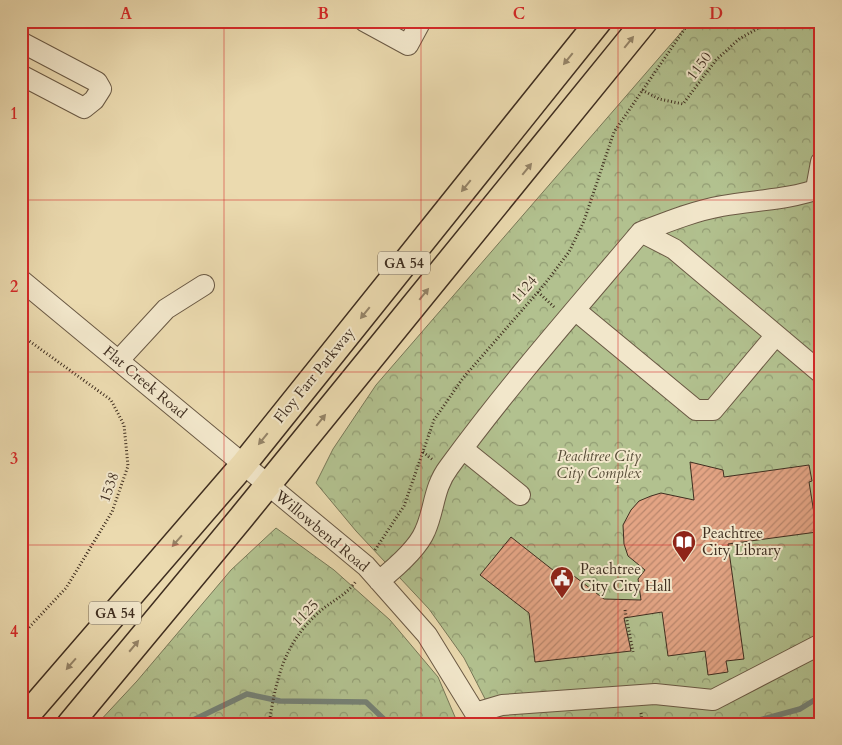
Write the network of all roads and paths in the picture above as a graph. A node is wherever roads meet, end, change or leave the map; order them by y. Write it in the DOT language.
graph roads {
  1 [pos="364,21"];
  2 [pos="421,21"];
  3 [pos="599,21"];
  4 [pos="645,21"];
  5 [pos="690,21"];
  6 [pos="771,21"];
  7 [pos="21,42"];
  8 [pos="21,75"];
  9 [pos="642,90"];
  10 [pos="821,162"];
  11 [pos="819,189"];
  12 [pos="641,232"];
  13 [pos="21,280"];
  14 [pos="204,285"];
  15 [pos="575,310"];
  16 [pos="21,335"];
  17 [pos="776,335"];
  18 [pos="118,360"];
  19 [pos="821,373"];
  20 [pos="463,449"];
  21 [pos="243,464"];
  22 [pos="268,485"];
  23 [pos="520,495"];
  24 [pos="366,566"];
  25 [pos="379,581"];
  26 [pos="626,610"];
  27 [pos="21,636"];
  28 [pos="821,644"];
  29 [pos="632,652"];
  30 [pos="477,719"];
  31 [pos="21,722"];
  32 [pos="70,724"];
  33 [pos="268,724"];
  1 -- 2 [label="street"];
  3 -- 21 [label="main road, Floy Farr Parkway / GA 54, one-way"];
  22 -- 4 [label="main road, GA 54, one-way"];
  5 -- 9 [label="path, 1124"];
  6 -- 9 [label="path, 1150"];
  7 -- 8 [label="street"];
  9 -- 24 [label="path, 1124"];
  10 -- 11 [label="street"];
  11 -- 12 [label="street"];
  12 -- 15 [label="street"];
  12 -- 17 [label="street"];
  13 -- 18 [label="street, Flat Creek Road"];
  14 -- 18 [label="street"];
  15 -- 17 [label="street"];
  15 -- 20 [label="street"];
  16 -- 27 [label="path, 1538"];
  17 -- 19 [label="street"];
  18 -- 21 [label="street, Flat Creek Road"];
  20 -- 23 [label="street"];
  20 -- 25 [label="street"];
  21 -- 22 [label="street, Flat Creek Road"];
  21 -- 31 [label="main road, Floy Farr Parkway / GA 54, one-way"];
  22 -- 24 [label="street, Willowbend Road"];
  32 -- 22 [label="main road, GA 54, one-way"];
  24 -- 25 [label="street, Willowbend Road"];
  24 -- 33 [label="path, 1125"];
  25 -- 30 [label="street, Willowbend Road"];
  26 -- 29 [label="path"];
  28 -- 30 [label="street"];
}
